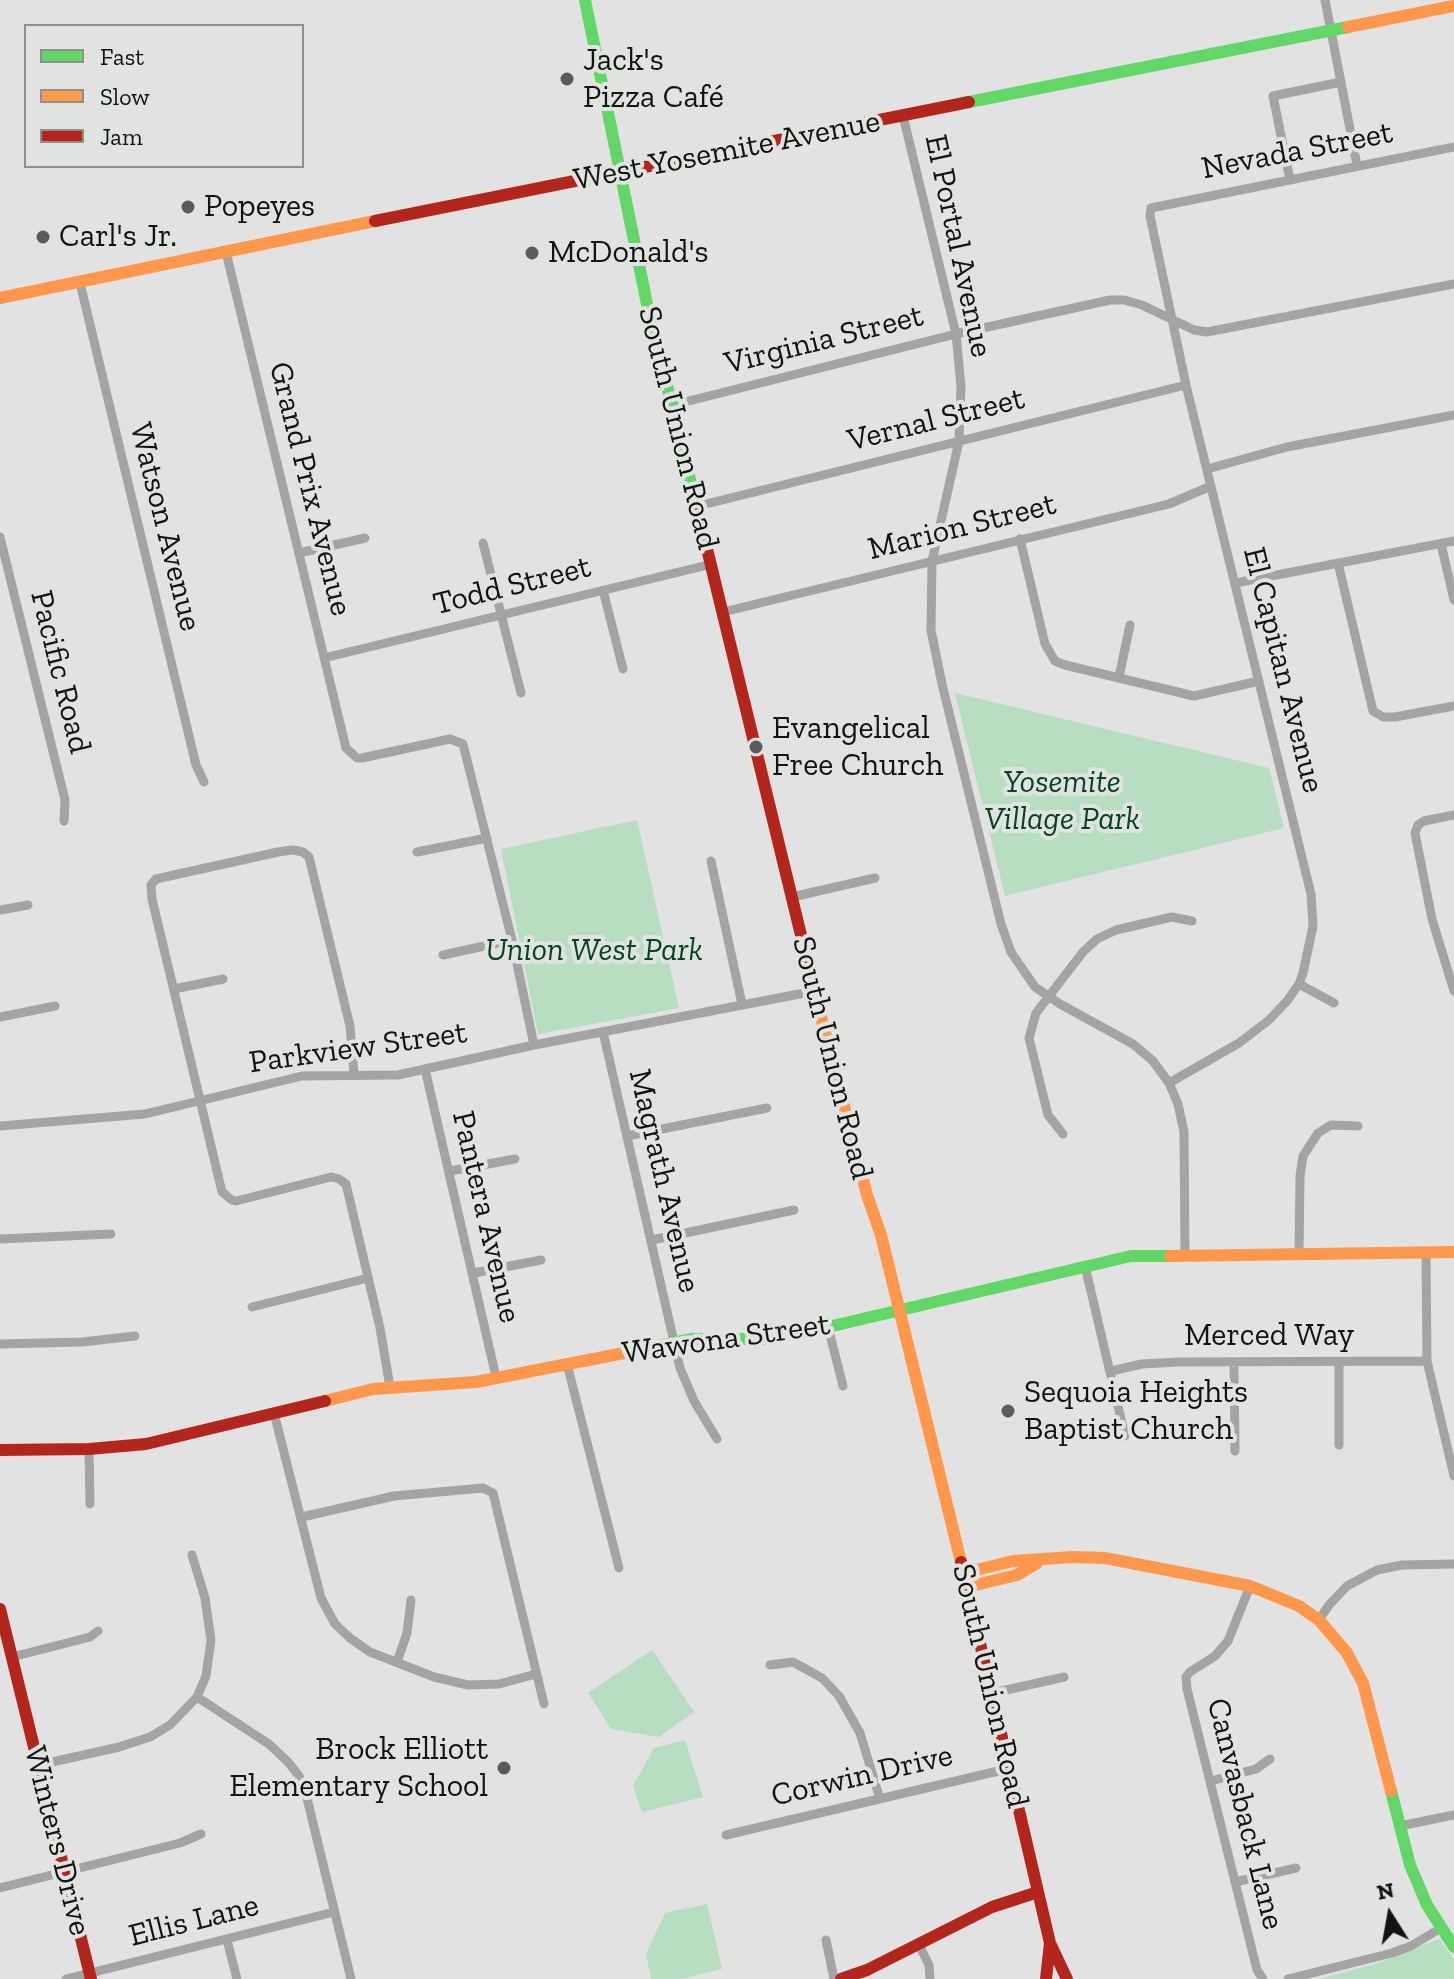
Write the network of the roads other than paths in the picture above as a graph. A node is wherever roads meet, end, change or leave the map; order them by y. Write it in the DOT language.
graph roads {
  1 [pos="585,0"];
  2 [pos="1325,0"];
  3 [pos="1454,6"];
  4 [pos="1331,30"];
  5 [pos="1341,82"];
  6 [pos="903,116"];
  7 [pos="1454,147"];
  8 [pos="1357,165"];
  9 [pos="619,171"];
  10 [pos="1290,180"];
  11 [pos="1151,208"];
  12 [pos="226,252"];
  13 [pos="80,283"];
  14 [pos="1454,284"];
  15 [pos="0,298"];
  16 [pos="1173,320"];
  17 [pos="956,334"];
  18 [pos="1186,385"];
  19 [pos="673,405"];
  20 [pos="1454,415"];
  21 [pos="959,441"];
  22 [pos="1207,469"];
  23 [pos="1211,486"];
  24 [pos="698,506"];
  25 [pos="0,537"];
  26 [pos="365,538"];
  27 [pos="1020,539"];
  28 [pos="1454,541"];
  29 [pos="483,543"];
  30 [pos="1441,544"];
  31 [pos="299,553"];
  32 [pos="932,561"];
  33 [pos="1338,563"];
  34 [pos="712,564"];
  35 [pos="1235,583"];
  36 [pos="603,590"];
  37 [pos="1454,600"];
  38 [pos="723,612"];
  39 [pos="501,616"];
  40 [pos="1130,625"];
  41 [pos="324,658"];
  42 [pos="623,669"];
  43 [pos="1119,677"];
  44 [pos="1259,681"];
  45 [pos="521,693"];
  46 [pos="1454,706"];
  47 [pos="204,782"];
  48 [pos="1454,815"];
  49 [pos="64,821"];
  50 [pos="487,838"];
  51 [pos="417,852"];
  52 [pos="711,861"];
  53 [pos="875,878"];
  54 [pos="792,897"];
  55 [pos="28,905"];
  56 [pos="0,910"];
  57 [pos="1192,921"];
  58 [pos="512,940"];
  59 [pos="443,955"];
  60 [pos="223,979"];
  61 [pos="1299,984"];
  62 [pos="174,989"];
  63 [pos="815,991"];
  64 [pos="1454,991"];
  65 [pos="1047,996"];
  66 [pos="1334,1003"];
  67 [pos="742,1004"];
  68 [pos="55,1006"];
  69 [pos="0,1017"];
  70 [pos="603,1032"];
  71 [pos="534,1045"];
  72 [pos="425,1069"];
  73 [pos="354,1074"];
  74 [pos="1169,1083"];
  75 [pos="200,1100"];
  76 [pos="767,1108"];
  77 [pos="0,1126"];
  78 [pos="1358,1126"];
  79 [pos="1063,1134"];
  80 [pos="627,1136"];
  81 [pos="515,1159"];
  82 [pos="450,1171"];
  83 [pos="794,1210"];
  84 [pos="111,1234"];
  85 [pos="0,1239"];
  86 [pos="652,1240"];
  87 [pos="1454,1252"];
  88 [pos="1299,1253"];
  89 [pos="1426,1253"];
  90 [pos="1185,1254"];
  91 [pos="541,1260"];
  92 [pos="1085,1266"];
  93 [pos="474,1273"];
  94 [pos="368,1278"];
  95 [pos="252,1307"];
  96 [pos="899,1311"];
  97 [pos="828,1327"];
  98 [pos="135,1336"];
  99 [pos="673,1342"];
  100 [pos="0,1344"];
  101 [pos="1427,1361"];
  102 [pos="1339,1362"];
  103 [pos="1234,1363"];
  104 [pos="567,1364"];
  105 [pos="1111,1371"];
  106 [pos="496,1377"];
  107 [pos="843,1386"];
  108 [pos="390,1387"];
  109 [pos="274,1413"];
  110 [pos="1125,1436"];
  111 [pos="717,1439"];
  112 [pos="1339,1445"];
  113 [pos="89,1449"];
  114 [pos="0,1450"];
  115 [pos="1235,1451"];
  116 [pos="1454,1476"];
  117 [pos="90,1504"];
  118 [pos="302,1517"];
  119 [pos="192,1555"];
  120 [pos="1040,1561"];
  121 [pos="1454,1564"];
  122 [pos="619,1568"];
  123 [pos="964,1573"];
  124 [pos="1250,1586"];
  125 [pos="967,1587"];
  126 [pos="411,1600"];
  127 [pos="0,1609"];
  128 [pos="1319,1620"];
  129 [pos="98,1631"];
  130 [pos="12,1657"];
  131 [pos="397,1662"];
  132 [pos="770,1665"];
  133 [pos="536,1674"];
  134 [pos="1064,1677"];
  135 [pos="993,1693"];
  136 [pos="197,1697"];
  137 [pos="544,1704"];
  138 [pos="1270,1759"];
  139 [pos="39,1765"];
  140 [pos="1011,1768"];
  141 [pos="1211,1781"];
  142 [pos="880,1799"];
  143 [pos="1454,1815"];
  144 [pos="1400,1826"];
  145 [pos="201,1834"];
  146 [pos="726,1835"];
  147 [pos="1296,1868"];
  148 [pos="64,1872"];
  149 [pos="1235,1882"];
  150 [pos="0,1888"];
  151 [pos="1038,1892"];
  152 [pos="334,1912"];
  153 [pos="1441,1928"];
  154 [pos="227,1940"];
  155 [pos="826,1940"];
  156 [pos="1050,1943"];
  157 [pos="919,1945"];
  158 [pos="1454,1947"];
  159 [pos="90,1976"];
  160 [pos="66,1979"];
  161 [pos="237,1979"];
  162 [pos="351,1979"];
  163 [pos="834,1979"];
  164 [pos="841,1979"];
  165 [pos="930,1979"];
  166 [pos="1046,1979"];
  167 [pos="1067,1979"];
  168 [pos="1263,1979"];
  169 [pos="1288,1979"];
  1 -- 9 [label="street, South Union Road"];
  2 -- 4 [label="street"];
  3 -- 4 [label="street, West Yosemite Avenue"];
  4 -- 5 [label="street"];
  4 -- 6 [label="street, West Yosemite Avenue"];
  5 -- 8 [label="street"];
  5 -- 10 [label="street"];
  6 -- 9 [label="street, West Yosemite Avenue"];
  6 -- 17 [label="street, El Portal Avenue"];
  7 -- 8 [label="street, Nevada Street"];
  8 -- 10 [label="street, Nevada Street"];
  9 -- 12 [label="street, West Yosemite Avenue"];
  9 -- 19 [label="street, South Union Road"];
  10 -- 11 [label="street, Nevada Street"];
  11 -- 16 [label="street, El Capitan Avenue"];
  12 -- 13 [label="street, West Yosemite Avenue"];
  12 -- 31 [label="street, Grand Prix Avenue"];
  13 -- 15 [label="street, West Yosemite Avenue"];
  13 -- 47 [label="street, Watson Avenue"];
  14 -- 16 [label="street, Virginia Street"];
  16 -- 17 [label="street, Virginia Street"];
  16 -- 18 [label="street, El Capitan Avenue"];
  17 -- 19 [label="street, Virginia Street"];
  17 -- 21 [label="street, El Portal Avenue"];
  18 -- 21 [label="street, Vernal Street"];
  18 -- 22 [label="street, El Capitan Avenue"];
  19 -- 24 [label="street, South Union Road"];
  20 -- 22 [label="street"];
  21 -- 24 [label="street, Vernal Street"];
  21 -- 32 [label="street, El Portal Avenue"];
  22 -- 23 [label="street, El Capitan Avenue"];
  23 -- 27 [label="street, Marion Street"];
  23 -- 35 [label="street, El Capitan Avenue"];
  24 -- 34 [label="street, South Union Road"];
  25 -- 49 [label="street, Pacific Road"];
  26 -- 31 [label="street"];
  27 -- 32 [label="street, Marion Street"];
  27 -- 43 [label="street"];
  28 -- 30 [label="street"];
  29 -- 39 [label="street"];
  30 -- 33 [label="street"];
  30 -- 37 [label="street"];
  31 -- 41 [label="street, Grand Prix Avenue"];
  32 -- 38 [label="street, Marion Street"];
  32 -- 65 [label="street, El Portal Avenue"];
  33 -- 35 [label="street"];
  33 -- 46 [label="street"];
  34 -- 36 [label="street, Todd Street"];
  34 -- 38 [label="street, South Union Road"];
  35 -- 44 [label="street, El Capitan Avenue"];
  36 -- 39 [label="street, Todd Street"];
  36 -- 42 [label="street"];
  38 -- 54 [label="street, South Union Road"];
  39 -- 41 [label="street, Todd Street"];
  39 -- 45 [label="street"];
  40 -- 43 [label="street"];
  41 -- 50 [label="street, Grand Prix Avenue"];
  43 -- 44 [label="street"];
  44 -- 61 [label="street, El Capitan Avenue"];
  48 -- 64 [label="street"];
  50 -- 51 [label="street"];
  50 -- 58 [label="street"];
  52 -- 67 [label="street"];
  53 -- 54 [label="street"];
  54 -- 63 [label="street, South Union Road"];
  55 -- 56 [label="street"];
  57 -- 65 [label="street"];
  58 -- 59 [label="street"];
  58 -- 71 [label="street"];
  60 -- 62 [label="street"];
  61 -- 66 [label="street"];
  61 -- 74 [label="street, El Capitan Avenue"];
  62 -- 73 [label="street"];
  62 -- 75 [label="street"];
  63 -- 67 [label="street, Parkview Street"];
  63 -- 96 [label="street, South Union Road"];
  65 -- 74 [label="street, El Portal Avenue"];
  65 -- 79 [label="street"];
  67 -- 70 [label="street, Parkview Street"];
  68 -- 69 [label="street"];
  70 -- 71 [label="street, Parkview Street"];
  70 -- 80 [label="street, Magrath Avenue"];
  71 -- 72 [label="street, Parkview Street"];
  72 -- 73 [label="street, Parkview Street"];
  72 -- 82 [label="street, Pantera Avenue"];
  73 -- 75 [label="street, Parkview Street"];
  74 -- 90 [label="street, El Portal Avenue"];
  75 -- 77 [label="street, Parkview Street"];
  75 -- 94 [label="street"];
  76 -- 80 [label="street"];
  78 -- 88 [label="street"];
  80 -- 86 [label="street, Magrath Avenue"];
  81 -- 82 [label="street"];
  82 -- 93 [label="street, Pantera Avenue"];
  83 -- 86 [label="street"];
  84 -- 85 [label="street"];
  86 -- 99 [label="street, Magrath Avenue"];
  87 -- 89 [label="street, Wawona Street"];
  88 -- 89 [label="street, Wawona Street"];
  88 -- 90 [label="street, Wawona Street"];
  89 -- 101 [label="street"];
  90 -- 92 [label="street, Wawona Street"];
  91 -- 93 [label="street"];
  92 -- 96 [label="street, Wawona Street"];
  92 -- 105 [label="street"];
  93 -- 106 [label="street, Pantera Avenue"];
  94 -- 95 [label="street"];
  94 -- 108 [label="street"];
  96 -- 97 [label="street, Wawona Street"];
  96 -- 123 [label="street, South Union Road"];
  97 -- 99 [label="street, Wawona Street"];
  97 -- 107 [label="street"];
  98 -- 100 [label="street"];
  99 -- 104 [label="street, Wawona Street"];
  99 -- 111 [label="street, Magrath Avenue"];
  101 -- 102 [label="street, Merced Way"];
  101 -- 116 [label="street"];
  102 -- 103 [label="street, Merced Way"];
  102 -- 112 [label="street"];
  103 -- 105 [label="street, Merced Way"];
  103 -- 115 [label="street"];
  104 -- 106 [label="street, Wawona Street"];
  104 -- 122 [label="street"];
  105 -- 110 [label="street"];
  106 -- 108 [label="street, Wawona Street"];
  108 -- 109 [label="street, Wawona Street"];
  109 -- 113 [label="street, Wawona Street"];
  109 -- 118 [label="street"];
  113 -- 114 [label="street, Wawona Street"];
  113 -- 117 [label="street"];
  118 -- 131 [label="street"];
  118 -- 133 [label="street"];
  119 -- 136 [label="street"];
  120 -- 123 [label="street"];
  120 -- 124 [label="street"];
  120 -- 125 [label="street"];
  121 -- 128 [label="street"];
  123 -- 125 [label="street, South Union Road"];
  124 -- 128 [label="street"];
  124 -- 141 [label="street, Canvasback Lane"];
  125 -- 135 [label="street, South Union Road"];
  126 -- 131 [label="street"];
  127 -- 130 [label="street, Winters Drive"];
  128 -- 144 [label="street"];
  129 -- 130 [label="street"];
  130 -- 139 [label="street, Winters Drive"];
  131 -- 133 [label="street"];
  132 -- 142 [label="street"];
  133 -- 137 [label="street"];
  134 -- 135 [label="street"];
  135 -- 140 [label="street, South Union Road"];
  136 -- 139 [label="street"];
  136 -- 152 [label="street"];
  138 -- 141 [label="street"];
  139 -- 148 [label="street, Winters Drive"];
  140 -- 142 [label="street, Corwin Drive"];
  140 -- 151 [label="street, South Union Road"];
  141 -- 149 [label="street, Canvasback Lane"];
  142 -- 146 [label="street, Corwin Drive"];
  143 -- 144 [label="street"];
  144 -- 153 [label="street"];
  145 -- 148 [label="street"];
  147 -- 149 [label="street"];
  148 -- 150 [label="street"];
  148 -- 159 [label="street, Winters Drive"];
  149 -- 168 [label="street, Canvasback Lane"];
  151 -- 156 [label="street, South Union Road"];
  151 -- 157 [label="street"];
  152 -- 154 [label="street, Ellis Lane"];
  152 -- 162 [label="street"];
  153 -- 158 [label="street"];
  153 -- 169 [label="street"];
  154 -- 159 [label="street, Ellis Lane"];
  154 -- 161 [label="street"];
  155 -- 163 [label="street"];
  156 -- 166 [label="street, South Union Road"];
  156 -- 167 [label="street, South Union Road"];
  157 -- 164 [label="street"];
  157 -- 165 [label="street"];
  159 -- 160 [label="street, Ellis Lane"];
}
